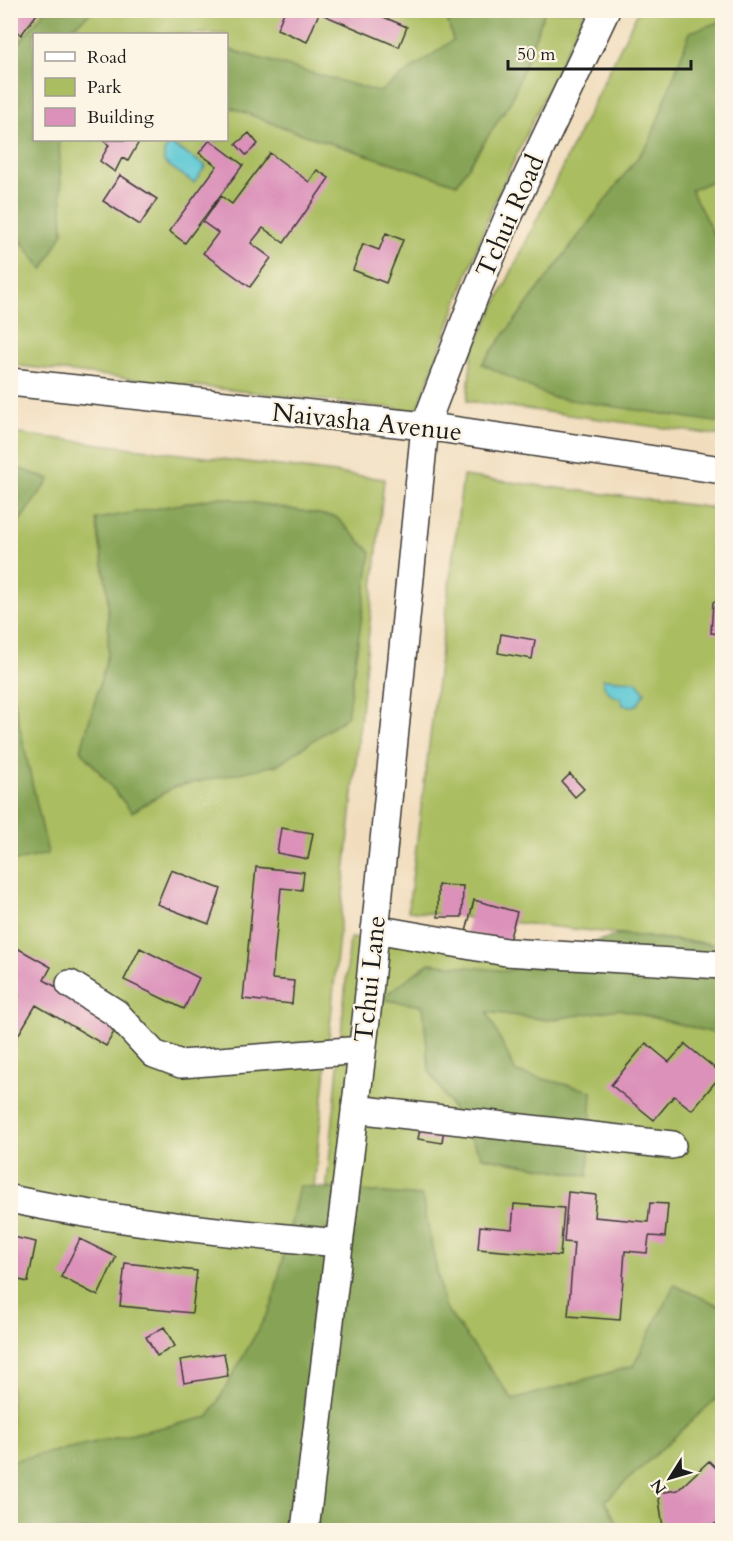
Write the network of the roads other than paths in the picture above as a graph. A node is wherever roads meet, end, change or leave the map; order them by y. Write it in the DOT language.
graph roads {
  1 [pos="606,10"];
  2 [pos="10,382"];
  3 [pos="425,426"];
  4 [pos="723,470"];
  5 [pos="375,929"];
  6 [pos="723,965"];
  7 [pos="70,984"];
  8 [pos="362,1050"];
  9 [pos="355,1109"];
  10 [pos="672,1145"];
  11 [pos="10,1200"];
  12 [pos="339,1243"];
  13 [pos="305,1530"];
  1 -- 3 [label="street, Tchui Road"];
  2 -- 3 [label="street, Naivasha Avenue"];
  3 -- 4 [label="street, Naivasha Avenue"];
  3 -- 5 [label="street, Tchui Lane"];
  5 -- 6 [label="street"];
  5 -- 8 [label="street, Tchui Lane"];
  7 -- 8 [label="street"];
  8 -- 9 [label="street, Tchui Lane"];
  9 -- 10 [label="street"];
  9 -- 12 [label="street, Tchui Lane"];
  11 -- 12 [label="street"];
  12 -- 13 [label="street, Tchui Lane"];
}
